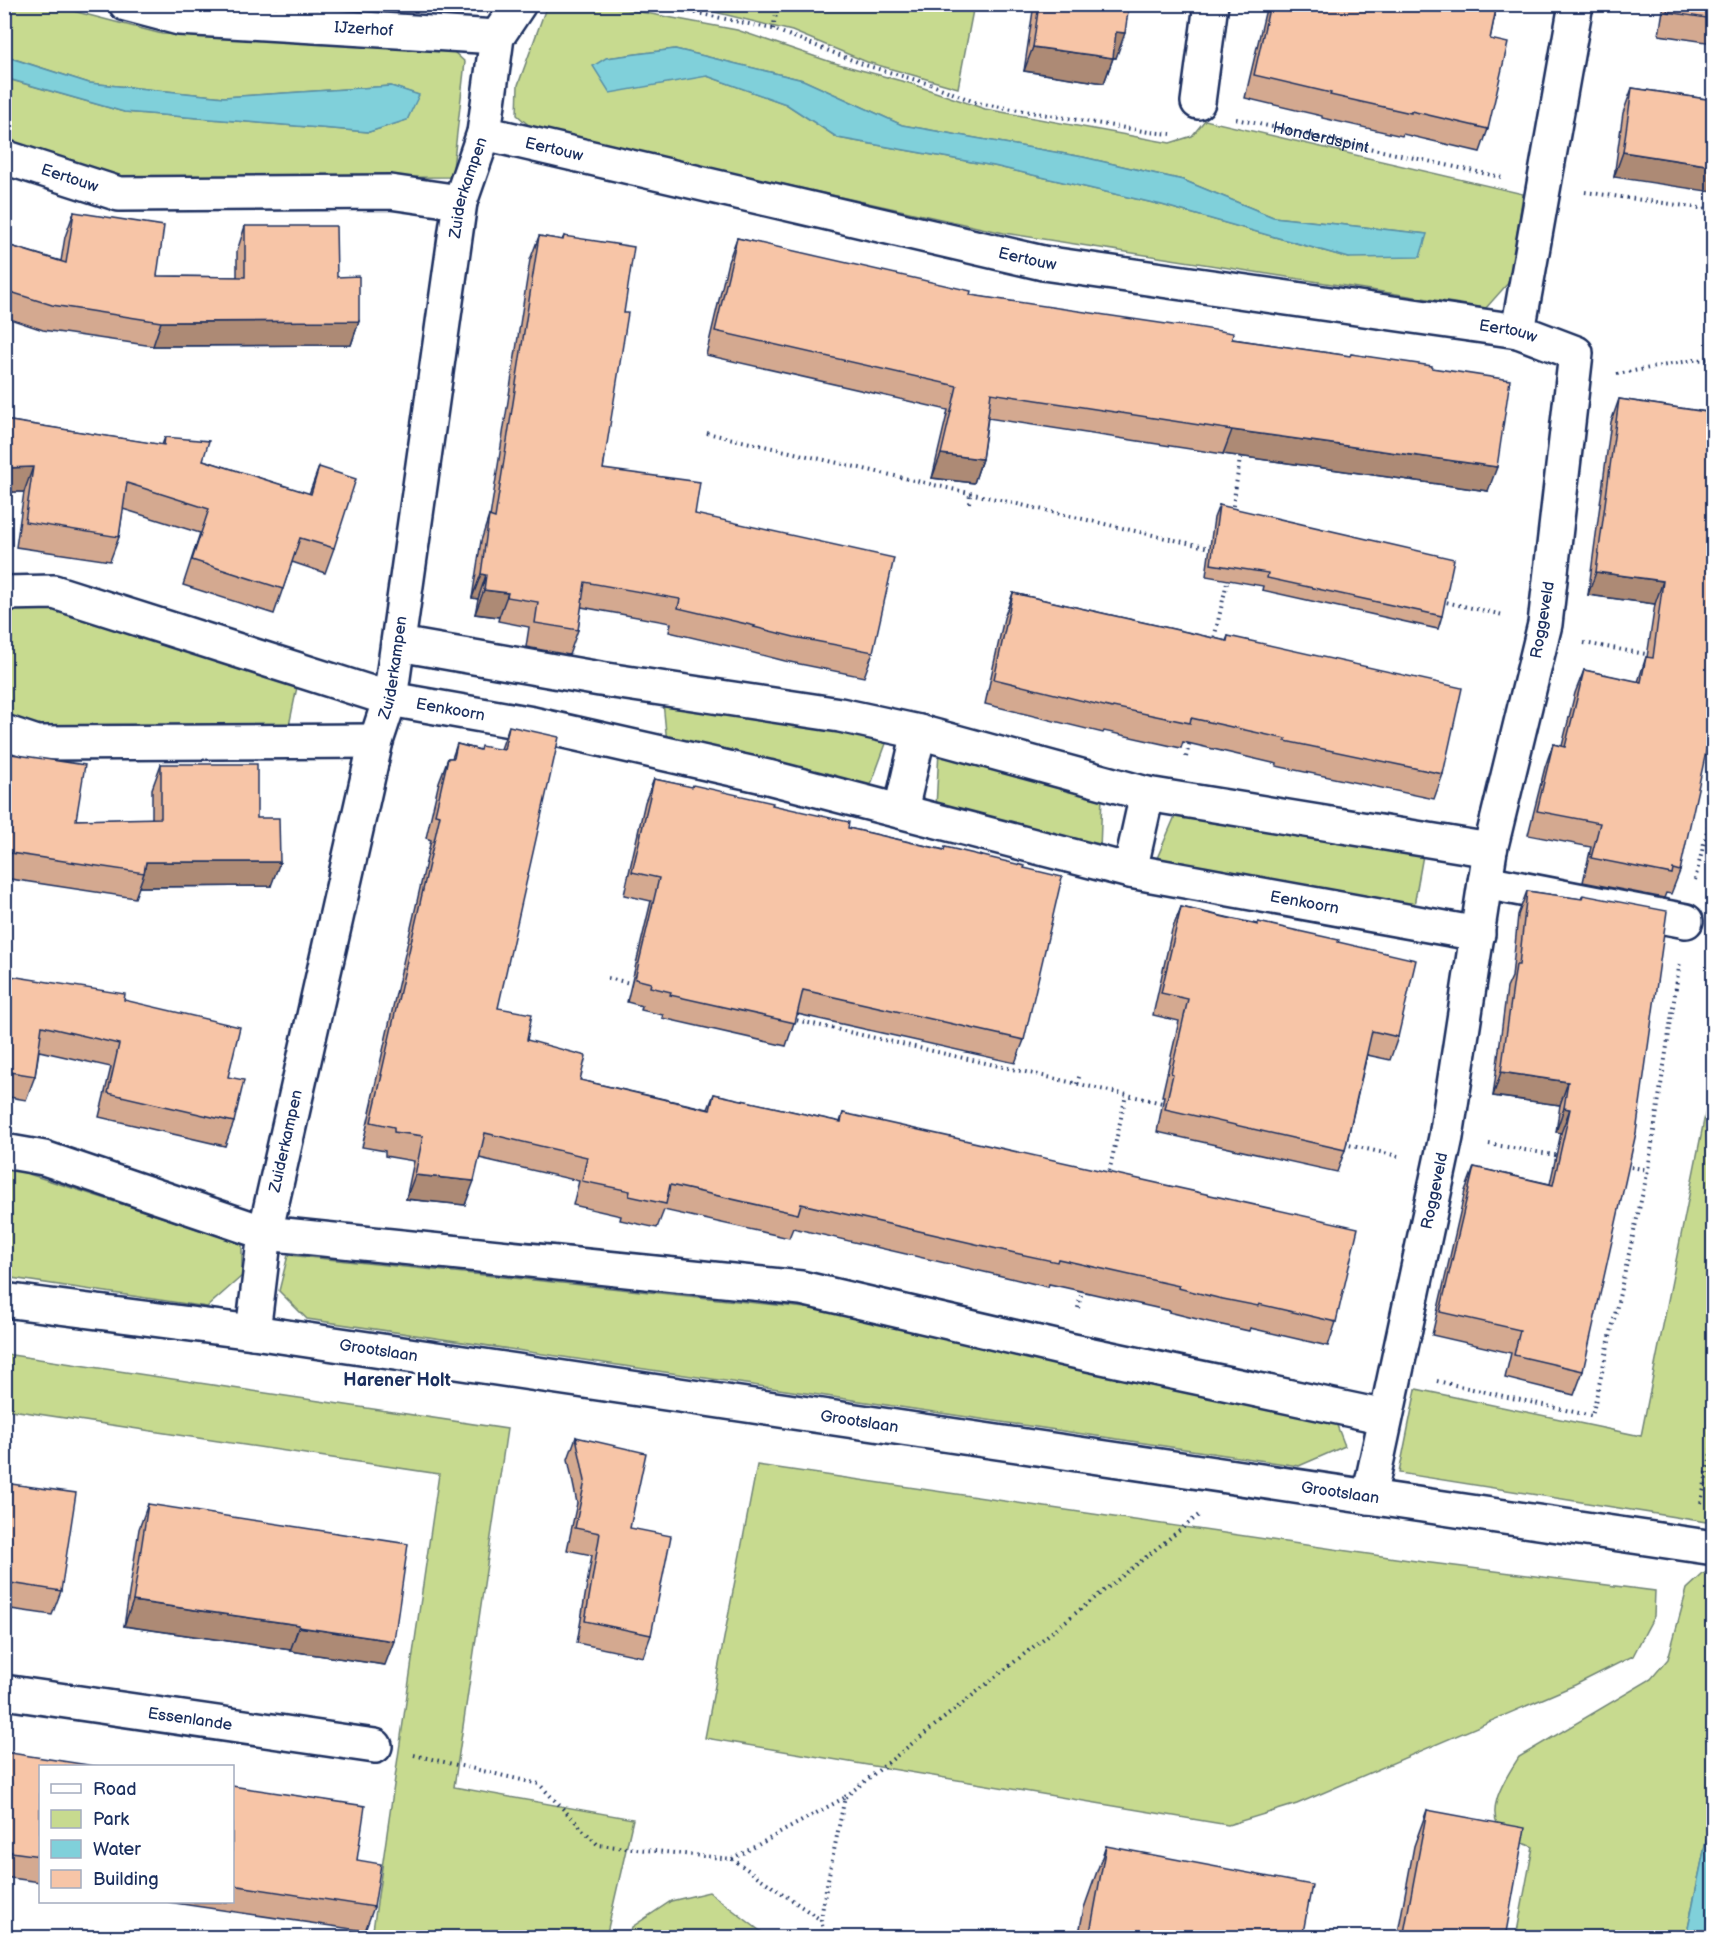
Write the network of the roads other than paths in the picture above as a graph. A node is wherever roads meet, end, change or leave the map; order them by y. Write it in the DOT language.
graph roads {
  1 [pos="126,4"];
  2 [pos="519,4"];
  3 [pos="1211,4"];
  4 [pos="1576,4"];
  5 [pos="497,37"];
  6 [pos="1198,102"];
  7 [pos="484,133"];
  8 [pos="4,157"];
  9 [pos="460,202"];
  10 [pos="1518,331"];
  11 [pos="1574,368"];
  12 [pos="4,593"];
  13 [pos="399,644"];
  14 [pos="390,699"];
  15 [pos="4,732"];
  16 [pos="919,732"];
  17 [pos="376,741"];
  18 [pos="1162,797"];
  19 [pos="901,810"];
  20 [pos="1490,850"];
  21 [pos="1130,871"];
  22 [pos="1485,882"];
  23 [pos="1686,921"];
  24 [pos="1478,934"];
  25 [pos="4,1151"];
  26 [pos="265,1233"];
  27 [pos="4,1299"];
  28 [pos="253,1332"];
  29 [pos="1385,1417"];
  30 [pos="1369,1497"];
  31 [pos="1703,1546"];
  32 [pos="4,1692"];
  33 [pos="375,1746"];
  1 -- 5 [label="street, IJzerhof"];
  2 -- 5 [label="street, Zuiderkampen"];
  3 -- 6 [label="street"];
  4 -- 10 [label="street"];
  5 -- 7 [label="street, Zuiderkampen"];
  7 -- 9 [label="street, Zuiderkampen"];
  7 -- 10 [label="street, Eertouw"];
  8 -- 9 [label="street, Eertouw"];
  9 -- 13 [label="street, Zuiderkampen"];
  10 -- 11 [label="street, Eertouw"];
  11 -- 20 [label="street, Roggeveld"];
  12 -- 14 [label="street, Eenkoorn"];
  13 -- 14 [label="street, Zuiderkampen"];
  13 -- 16 [label="street"];
  14 -- 17 [label="street, Zuiderkampen"];
  14 -- 19 [label="street, Eenkoorn"];
  15 -- 17 [label="street"];
  16 -- 18 [label="street"];
  16 -- 19 [label="street"];
  17 -- 26 [label="street, Zuiderkampen"];
  18 -- 20 [label="street"];
  18 -- 21 [label="street"];
  19 -- 21 [label="street, Eenkoorn"];
  20 -- 22 [label="street, Roggeveld"];
  21 -- 24 [label="street, Eenkoorn"];
  22 -- 23 [label="street"];
  22 -- 24 [label="street, Roggeveld"];
  24 -- 29 [label="street, Roggeveld"];
  25 -- 26 [label="street"];
  26 -- 28 [label="street, Zuiderkampen"];
  26 -- 29 [label="street"];
  27 -- 28 [label="street, Grootslaan"];
  28 -- 30 [label="street, Grootslaan"];
  29 -- 30 [label="street, Roggeveld"];
  30 -- 31 [label="street, Grootslaan"];
  32 -- 33 [label="street, Essenlande"];
}
